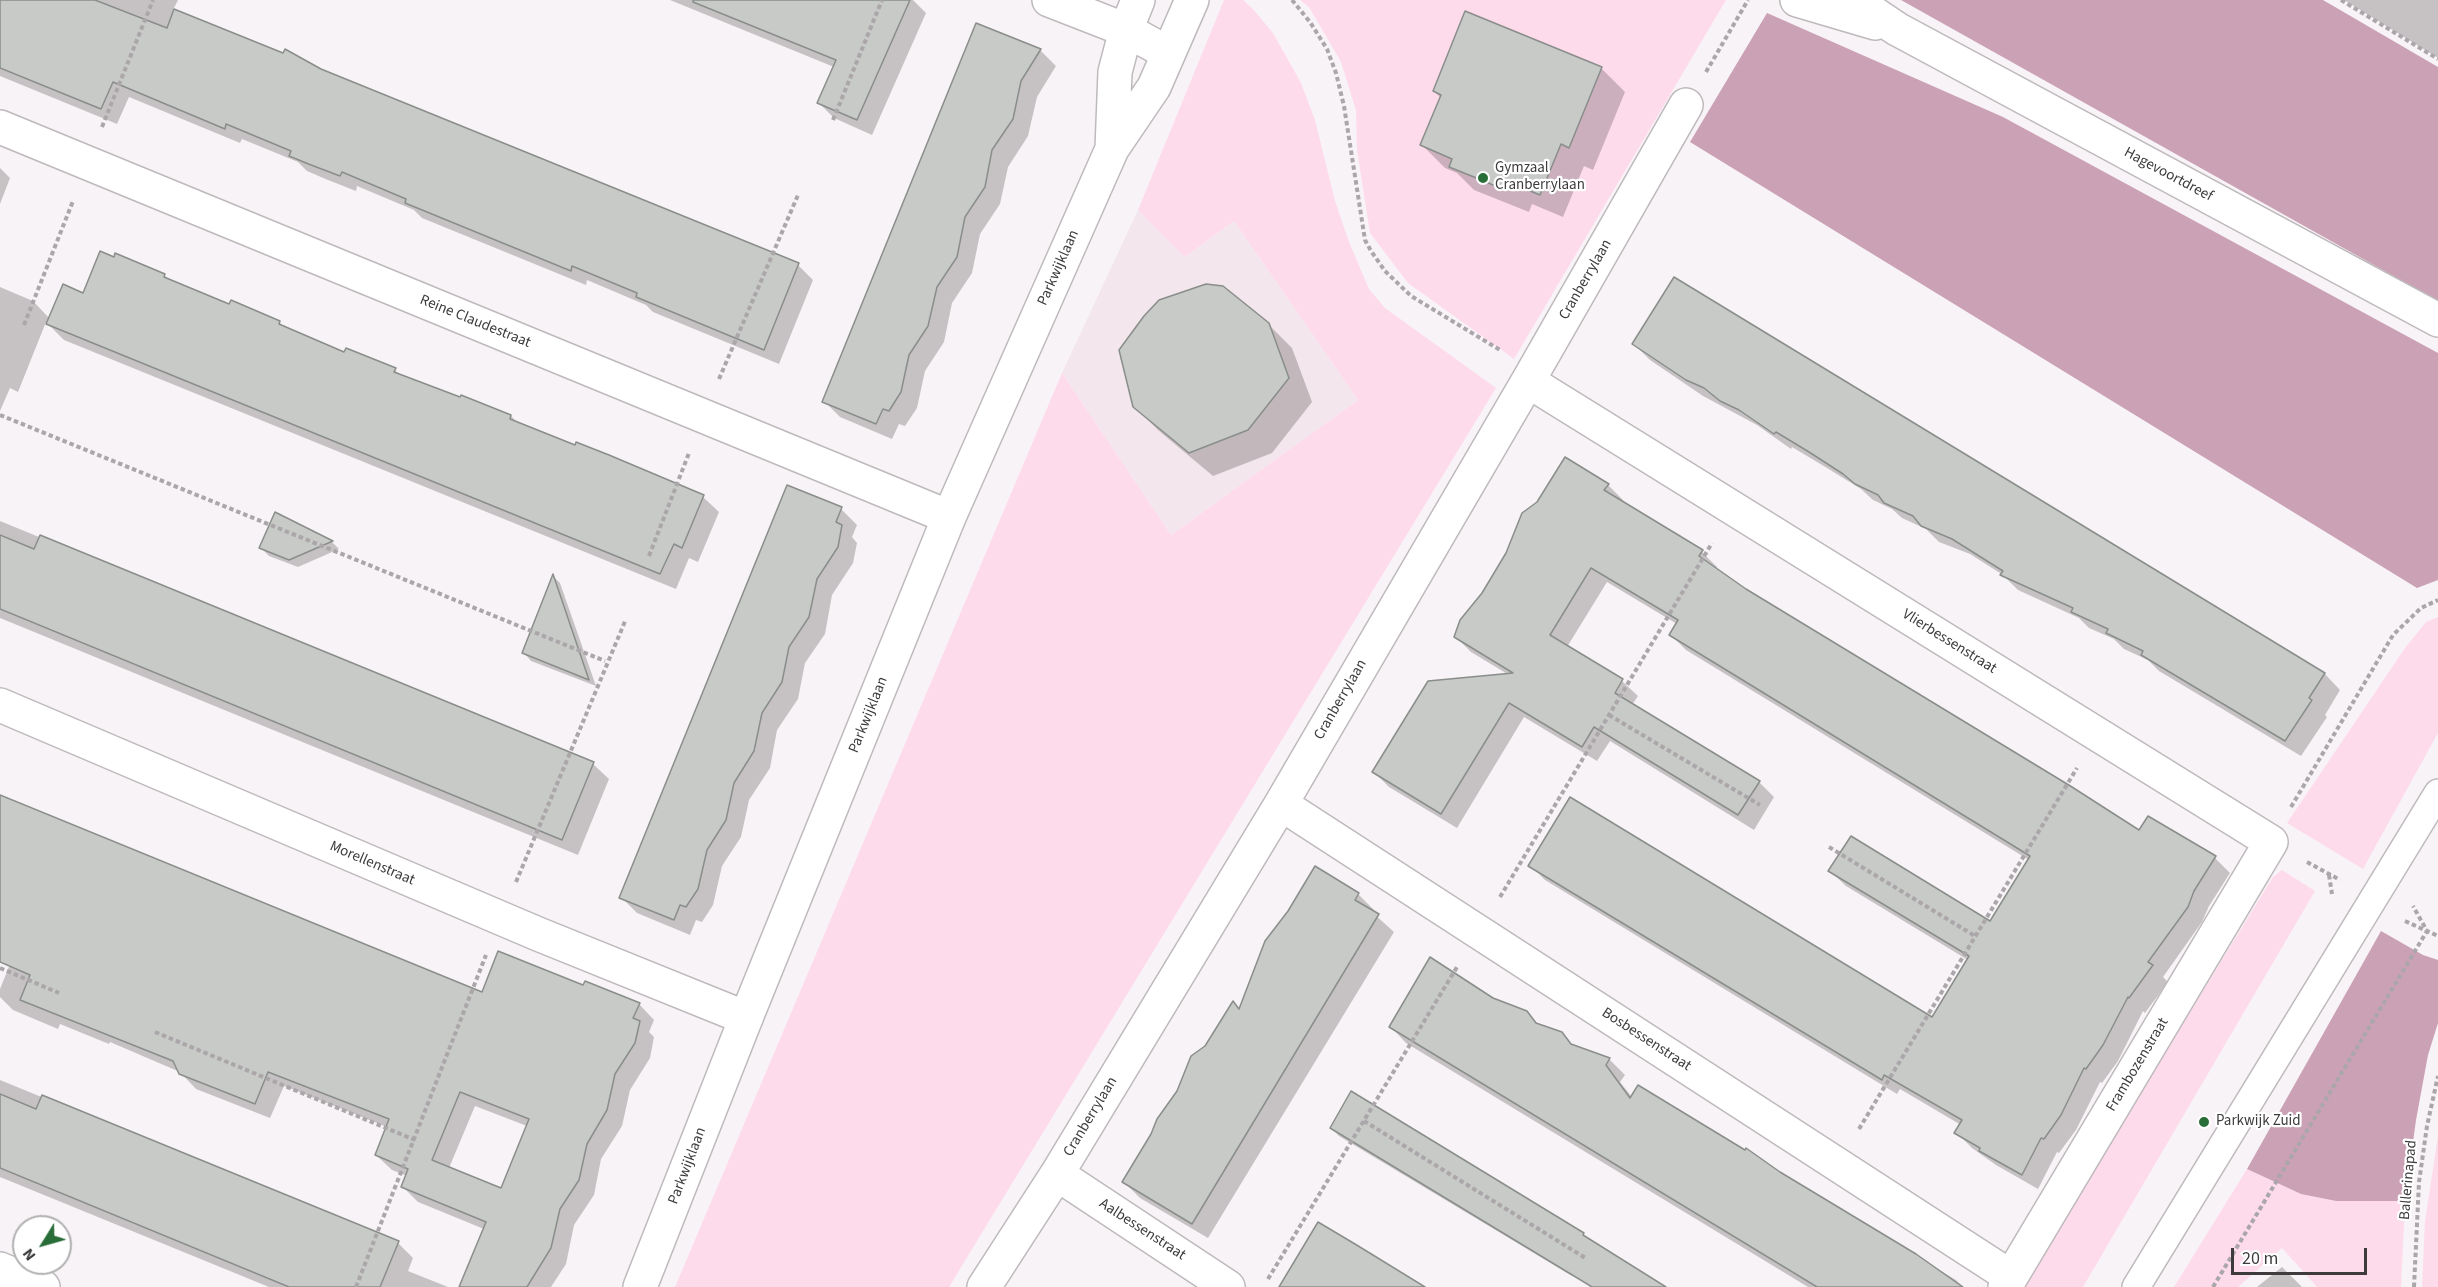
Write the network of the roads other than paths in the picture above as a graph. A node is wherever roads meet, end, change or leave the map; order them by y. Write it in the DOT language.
graph roads {
  1 [pos="1049,0"];
  2 [pos="1138,0"];
  3 [pos="1192,0"];
  4 [pos="1798,0"];
  5 [pos="1854,0"];
  6 [pos="1897,29"];
  7 [pos="1126,30"];
  8 [pos="1168,53"];
  9 [pos="1686,105"];
  10 [pos="0,127"];
  11 [pos="1112,149"];
  12 [pos="2438,320"];
  13 [pos="1528,381"];
  14 [pos="949,517"];
  15 [pos="0,705"];
  16 [pos="2438,792"];
  17 [pos="1281,804"];
  18 [pos="2271,842"];
  19 [pos="746,1018"];
  20 [pos="1057,1174"];
  21 [pos="0,1269"];
  22 [pos="2008,1282"];
  23 [pos="43,1287"];
  24 [pos="640,1287"];
  25 [pos="984,1287"];
  26 [pos="1228,1287"];
  27 [pos="2136,1287"];
  1 -- 7 [label="street"];
  2 -- 7 [label="street, Parkwijklaan"];
  3 -- 8 [label="street, Parkwijklaan"];
  4 -- 6 [label="street, Hagevoortdreef"];
  5 -- 6 [label="street, Hagevoortdreef"];
  6 -- 12 [label="street, Hagevoortdreef"];
  7 -- 8 [label="street"];
  7 -- 11 [label="street, Parkwijklaan"];
  8 -- 11 [label="street, Parkwijklaan"];
  9 -- 13 [label="street, Cranberrylaan"];
  10 -- 14 [label="street, Reine Claudestraat"];
  11 -- 14 [label="street, Parkwijklaan"];
  13 -- 17 [label="street, Cranberrylaan"];
  13 -- 18 [label="street, Vlierbessenstraat"];
  14 -- 19 [label="street, Parkwijklaan"];
  15 -- 19 [label="street, Morellenstraat"];
  16 -- 27 [label="lane"];
  17 -- 20 [label="street, Cranberrylaan"];
  17 -- 22 [label="street, Bosbessenstraat"];
  18 -- 22 [label="street, Frambozenstraat"];
  19 -- 24 [label="street, Parkwijklaan"];
  20 -- 25 [label="street, Cranberrylaan"];
  20 -- 26 [label="street, Aalbessenstraat"];
  21 -- 23 [label="street"];
}
